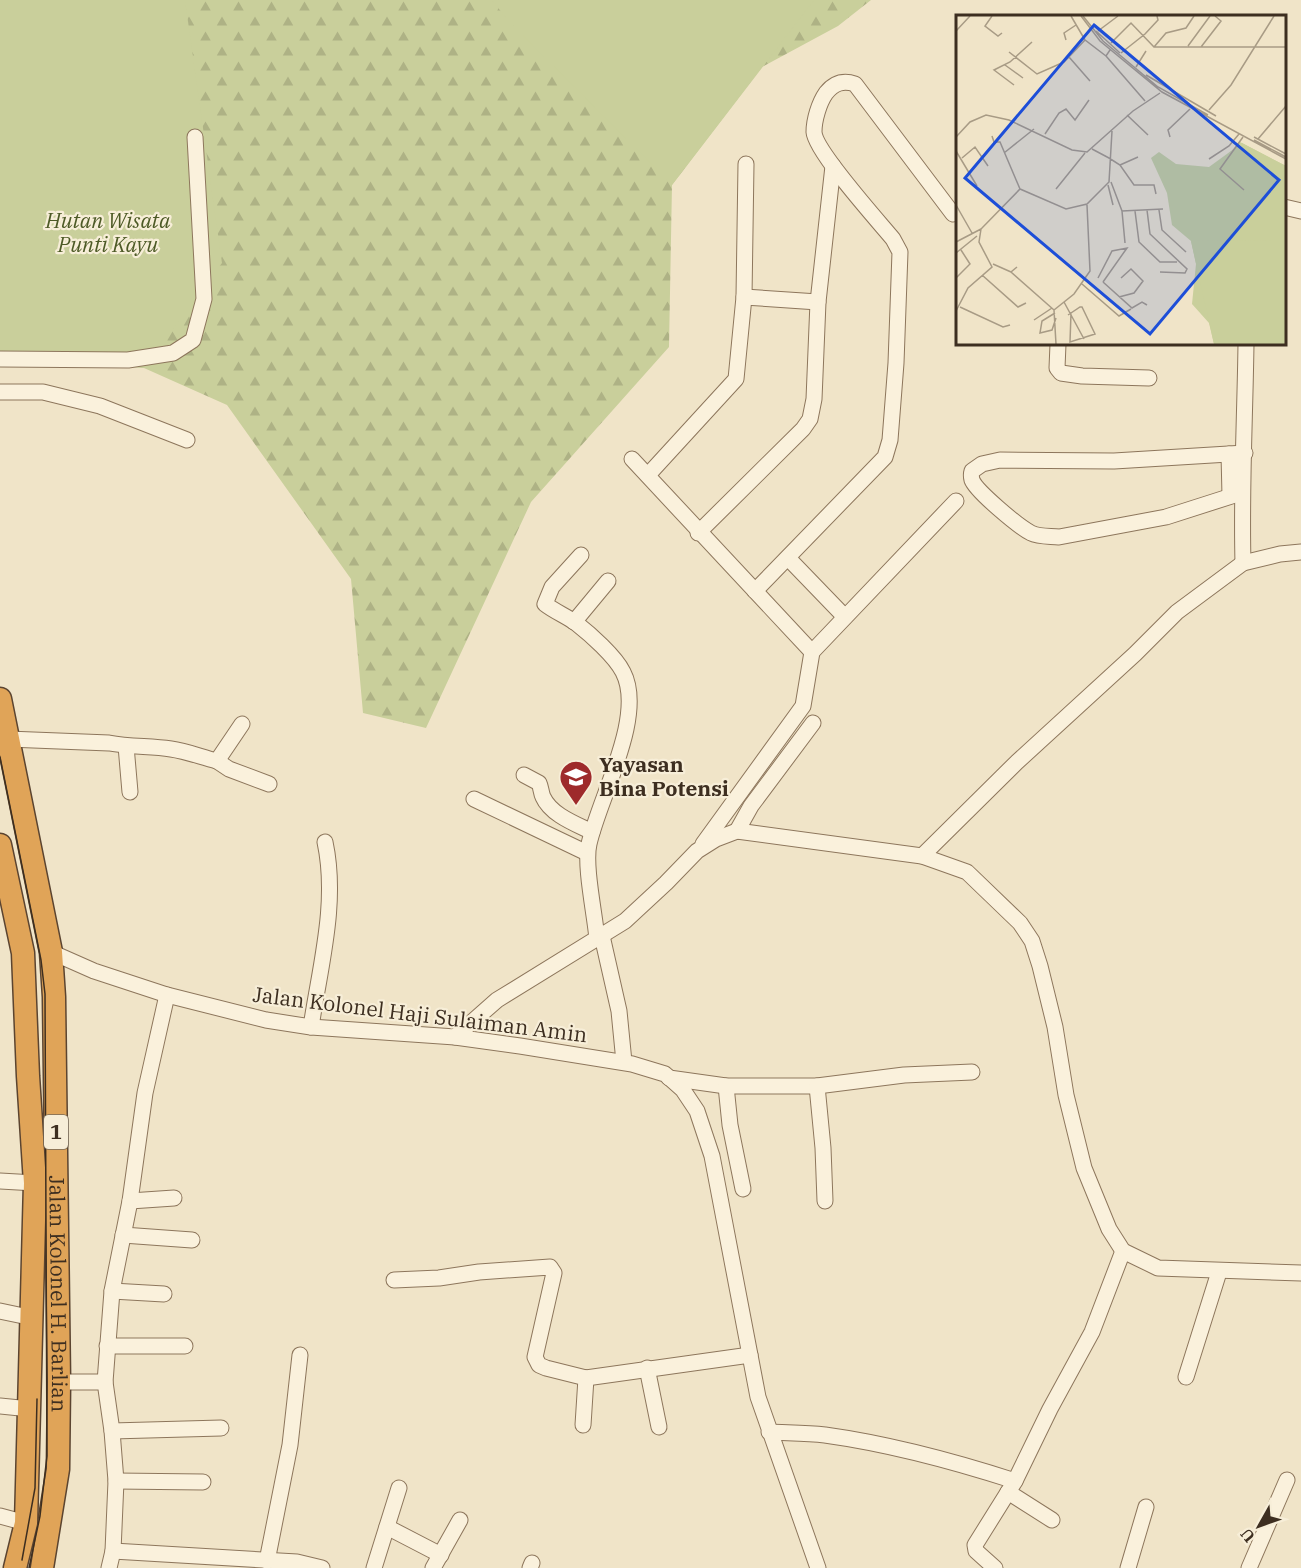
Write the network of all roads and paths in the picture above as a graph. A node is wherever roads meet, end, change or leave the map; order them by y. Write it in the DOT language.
graph roads {
  1 [pos="195,137"];
  2 [pos="746,164"];
  3 [pos="833,166"];
  4 [pos="1286,207"];
  5 [pos="1301,211"];
  6 [pos="953,214"];
  7 [pos="744,297"];
  8 [pos="818,302"];
  9 [pos="1058,345"];
  10 [pos="1246,345"];
  11 [pos="0,359"];
  12 [pos="1149,378"];
  13 [pos="0,392"];
  14 [pos="180,438"];
  15 [pos="1245,453"];
  16 [pos="1229,454"];
  17 [pos="632,459"];
  18 [pos="648,475"];
  19 [pos="1236,495"];
  20 [pos="956,501"];
  21 [pos="698,532"];
  22 [pos="1301,552"];
  23 [pos="581,555"];
  24 [pos="788,558"];
  25 [pos="1243,562"];
  26 [pos="608,581"];
  27 [pos="755,591"];
  28 [pos="844,616"];
  29 [pos="574,622"];
  30 [pos="812,652"];
  31 [pos="0,699"];
  32 [pos="813,723"];
  33 [pos="242,724"];
  34 [pos="8,739"];
  35 [pos="126,746"];
  36 [pos="217,761"];
  37 [pos="524,775"];
  38 [pos="269,784"];
  39 [pos="130,792"];
  40 [pos="474,799"];
  41 [pos="737,831"];
  42 [pos="592,832"];
  43 [pos="325,842"];
  44 [pos="0,845"];
  45 [pos="697,851"];
  46 [pos="587,853"];
  47 [pos="922,856"];
  48 [pos="599,938"];
  49 [pos="51,952"];
  50 [pos="167,995"];
  51 [pos="311,1027"];
  52 [pos="455,1037"];
  53 [pos="624,1062"];
  54 [pos="972,1072"];
  55 [pos="669,1078"];
  56 [pos="726,1086"];
  57 [pos="817,1086"];
  58 [pos="0,1181"];
  59 [pos="35,1183"];
  60 [pos="743,1189"];
  61 [pos="174,1198"];
  62 [pos="130,1201"];
  63 [pos="825,1201"];
  64 [pos="123,1235"];
  65 [pos="192,1240"];
  66 [pos="1123,1251"];
  67 [pos="1219,1272"];
  68 [pos="1301,1273"];
  69 [pos="394,1280"];
  70 [pos="112,1291"];
  71 [pos="164,1294"];
  72 [pos="0,1311"];
  73 [pos="33,1318"];
  74 [pos="107,1346"];
  75 [pos="185,1346"];
  76 [pos="300,1355"];
  77 [pos="750,1355"];
  78 [pos="647,1368"];
  79 [pos="1186,1377"];
  80 [pos="586,1378"];
  81 [pos="59,1382"];
  82 [pos="105,1382"];
  83 [pos="0,1406"];
  84 [pos="30,1409"];
  85 [pos="583,1425"];
  86 [pos="659,1427"];
  87 [pos="221,1428"];
  88 [pos="112,1431"];
  89 [pos="770,1432"];
  90 [pos="116,1480"];
  91 [pos="1287,1480"];
  92 [pos="203,1482"];
  93 [pos="1011,1486"];
  94 [pos="399,1488"];
  95 [pos="1146,1507"];
  96 [pos="0,1516"];
  97 [pos="460,1520"];
  98 [pos="1053,1520"];
  99 [pos="26,1523"];
  100 [pos="387,1527"];
  101 [pos="113,1551"];
  102 [pos="267,1561"];
  103 [pos="437,1561"];
  104 [pos="15,1568"];
  105 [pos="42,1568"];
  106 [pos="109,1568"];
  107 [pos="322,1568"];
  108 [pos="374,1568"];
  109 [pos="818,1568"];
  110 [pos="995,1568"];
  111 [pos="1128,1568"];
  112 [pos="1250,1568"];
  1 -- 11 [label="street"];
  2 -- 7 [label="street"];
  3 -- 6 [label="street"];
  3 -- 8 [label="street"];
  3 -- 24 [label="street"];
  4 -- 5 [label="street"];
  7 -- 8 [label="street"];
  7 -- 18 [label="street"];
  8 -- 21 [label="street"];
  9 -- 12 [label="street"];
  10 -- 15 [label="street"];
  13 -- 14 [label="street"];
  15 -- 16 [label="street"];
  15 -- 19 [label="street"];
  16 -- 19 [label="street"];
  16 -- 19 [label="street"];
  17 -- 18 [label="street"];
  18 -- 21 [label="street"];
  19 -- 25 [label="street"];
  20 -- 28 [label="street"];
  21 -- 27 [label="street"];
  22 -- 25 [label="street"];
  23 -- 29 [label="street"];
  24 -- 27 [label="street"];
  24 -- 28 [label="street"];
  25 -- 47 [label="street"];
  26 -- 29 [label="street"];
  27 -- 30 [label="street"];
  28 -- 30 [label="street"];
  29 -- 42 [label="street"];
  30 -- 45 [label="street"];
  31 -- 34 [label="highway, Jalan Kolonel H. Barlian / 1"];
  32 -- 41 [label="street"];
  33 -- 36 [label="street"];
  34 -- 35 [label="street"];
  34 -- 49 [label="highway, Jalan Kolonel H. Barlian / 1"];
  35 -- 36 [label="street"];
  35 -- 39 [label="street"];
  36 -- 38 [label="street"];
  37 -- 42 [label="street"];
  40 -- 46 [label="street"];
  41 -- 45 [label="street"];
  41 -- 47 [label="street"];
  42 -- 46 [label="street"];
  43 -- 51 [label="street"];
  44 -- 59 [label="highway, 1"];
  45 -- 48 [label="street"];
  46 -- 48 [label="street"];
  47 -- 66 [label="street"];
  48 -- 52 [label="street"];
  48 -- 53 [label="street"];
  49 -- 50 [label="street, Jalan Kolonel Haji Sulaiman Amin"];
  49 -- 81 [label="highway, Jalan Kolonel H. Barlian / 1"];
  50 -- 51 [label="street, Jalan Kolonel Haji Sulaiman Amin"];
  50 -- 62 [label="street"];
  51 -- 52 [label="street, Jalan Kolonel Haji Sulaiman Amin"];
  52 -- 53 [label="street, Jalan Kolonel Haji Sulaiman Amin"];
  53 -- 55 [label="street, Jalan Kolonel Haji Sulaiman Amin"];
  54 -- 57 [label="street"];
  55 -- 56 [label="street"];
  55 -- 77 [label="street, Jalan Kolonel Haji Sulaiman Amin"];
  56 -- 57 [label="street"];
  56 -- 60 [label="street"];
  57 -- 63 [label="street"];
  58 -- 59 [label="street"];
  59 -- 73 [label="highway, 1"];
  61 -- 62 [label="street"];
  62 -- 64 [label="street"];
  64 -- 65 [label="street"];
  64 -- 70 [label="street"];
  66 -- 67 [label="street"];
  66 -- 93 [label="street"];
  67 -- 68 [label="street"];
  67 -- 79 [label="street"];
  69 -- 80 [label="street"];
  70 -- 71 [label="street"];
  70 -- 74 [label="street"];
  72 -- 73 [label="street"];
  73 -- 84 [label="highway, 1"];
  74 -- 75 [label="street"];
  74 -- 82 [label="street"];
  76 -- 102 [label="street"];
  77 -- 78 [label="street"];
  77 -- 89 [label="street, Jalan Kolonel Haji Sulaiman Amin"];
  78 -- 80 [label="street"];
  78 -- 86 [label="street"];
  80 -- 85 [label="street"];
  81 -- 82 [label="street"];
  81 -- 105 [label="highway, Jalan Kolonel H. Barlian / 1"];
  82 -- 88 [label="street"];
  83 -- 84 [label="street"];
  84 -- 99 [label="highway, 1"];
  87 -- 88 [label="street"];
  88 -- 90 [label="street"];
  89 -- 93 [label="street"];
  89 -- 109 [label="street, Jalan Kolonel Haji Sulaiman Amin"];
  90 -- 92 [label="street"];
  90 -- 101 [label="street"];
  91 -- 112 [label="street"];
  93 -- 98 [label="street"];
  93 -- 110 [label="street"];
  94 -- 100 [label="street"];
  95 -- 111 [label="street"];
  96 -- 99 [label="street"];
  97 -- 103 [label="street"];
  99 -- 104 [label="highway, 1"];
  100 -- 103 [label="street"];
  100 -- 108 [label="street"];
  101 -- 102 [label="street"];
  101 -- 106 [label="street"];
  102 -- 107 [label="street"];
}
